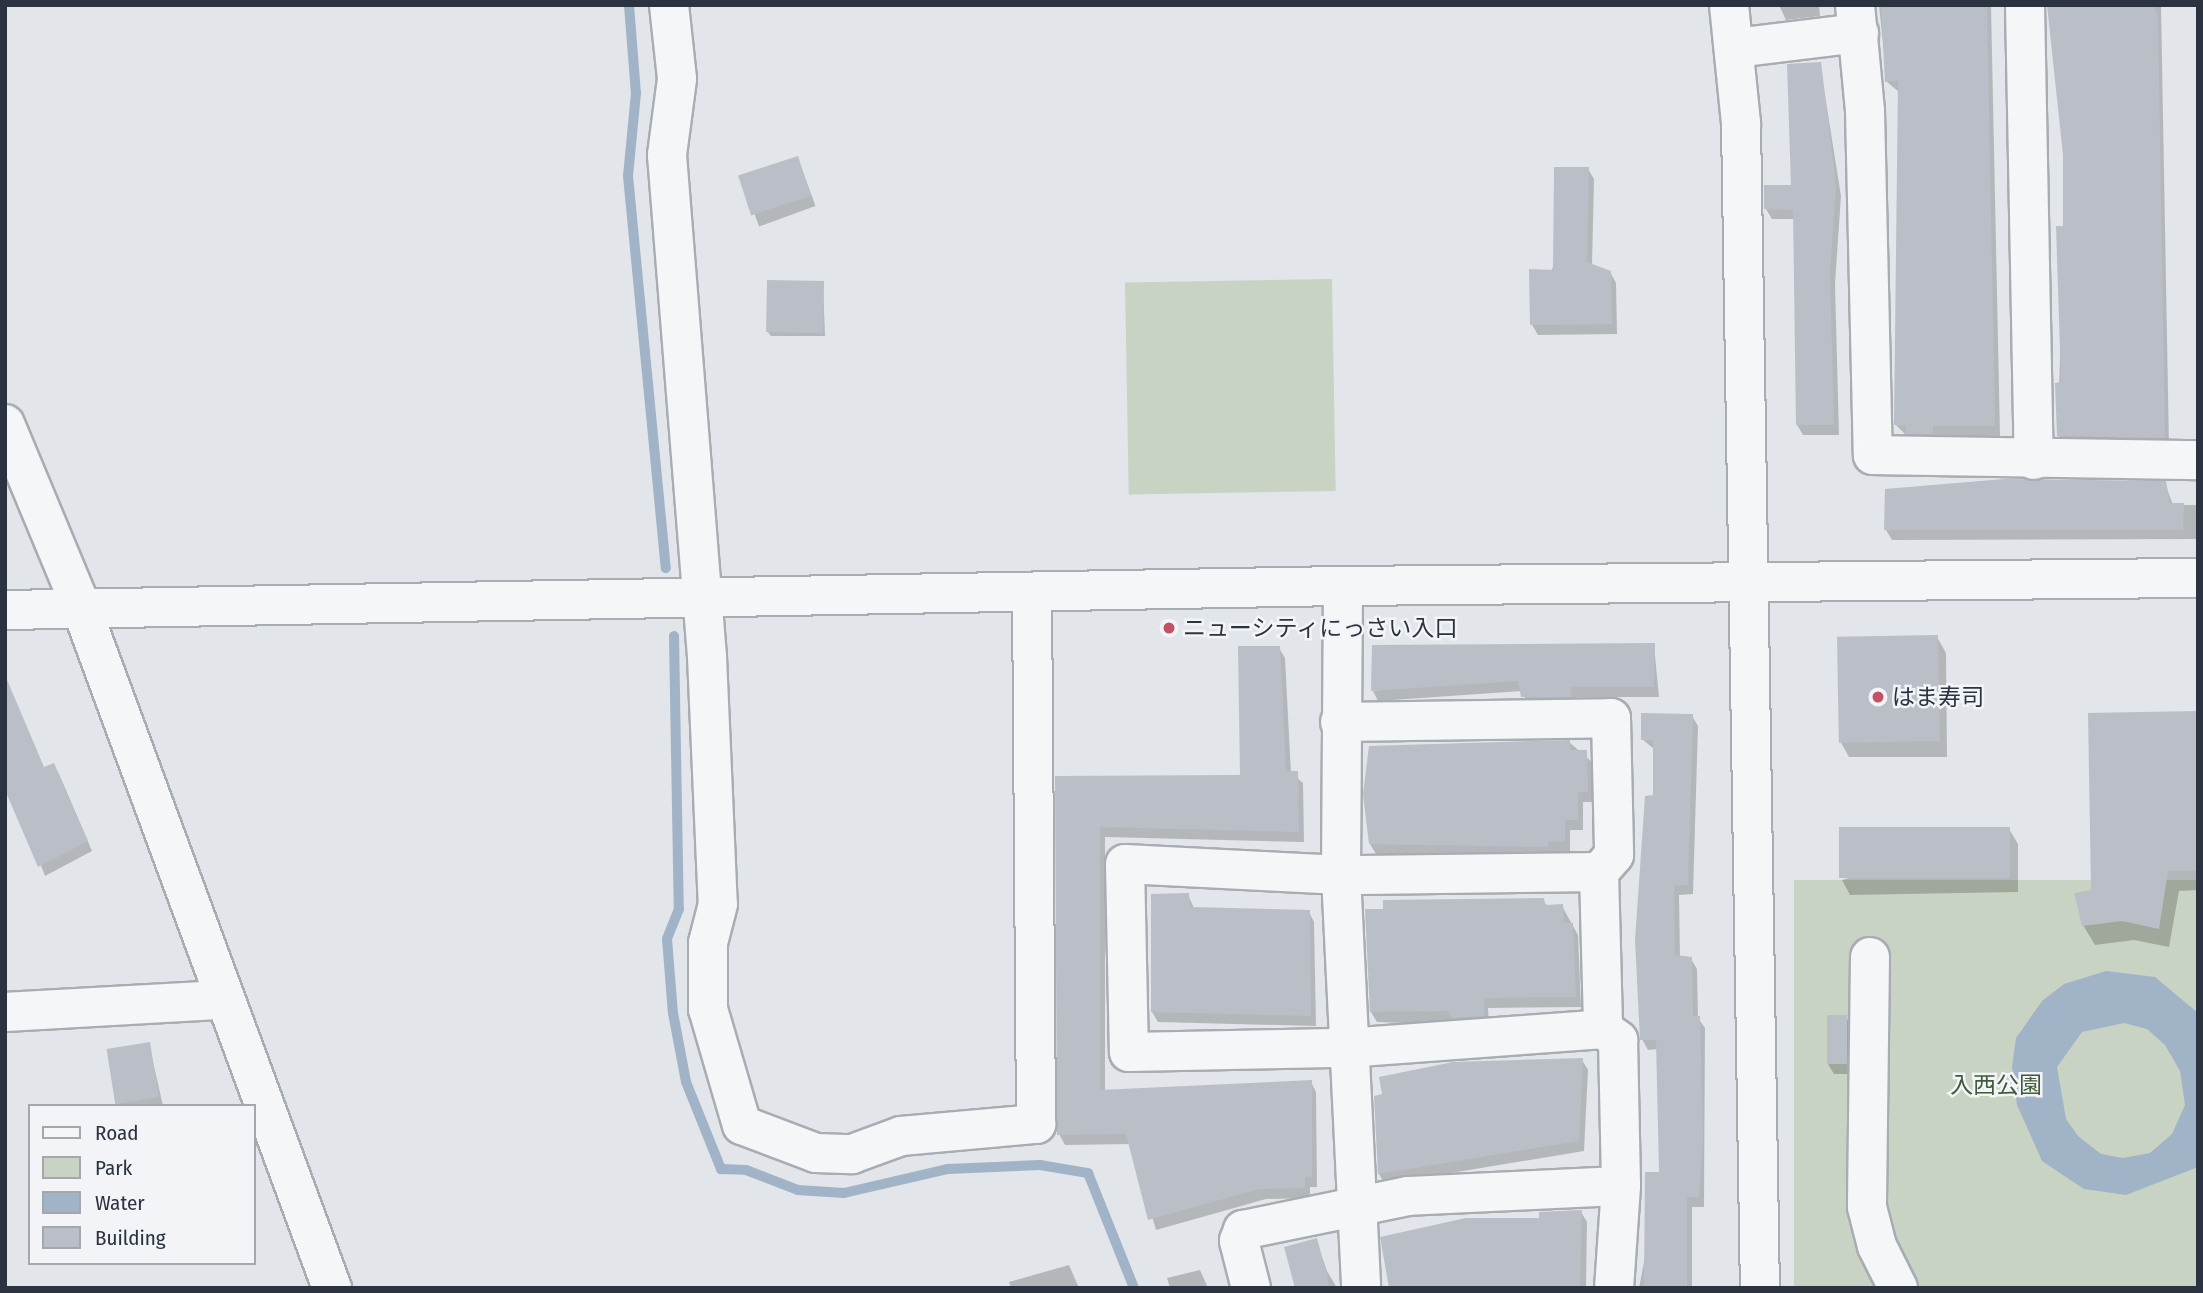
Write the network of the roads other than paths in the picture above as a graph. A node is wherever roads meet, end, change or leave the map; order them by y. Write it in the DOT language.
graph roads {
  1 [pos="669,5"];
  2 [pos="1728,5"];
  3 [pos="2025,5"];
  4 [pos="1857,19"];
  5 [pos="1735,48"];
  6 [pos="5,424"];
  7 [pos="2034,460"];
  8 [pos="2198,460"];
  9 [pos="2198,578"];
  10 [pos="1751,581"];
  11 [pos="1343,586"];
  12 [pos="1032,592"];
  13 [pos="702,600"];
  14 [pos="81,607"];
  15 [pos="5,610"];
  16 [pos="1340,722"];
  17 [pos="1599,872"];
  18 [pos="1340,875"];
  19 [pos="1870,957"];
  20 [pos="221,1000"];
  21 [pos="5,1012"];
  22 [pos="1603,1029"];
  23 [pos="1346,1048"];
  24 [pos="1621,1186"];
  25 [pos="1355,1209"];
  26 [pos="331,1288"];
  27 [pos="1251,1288"];
  28 [pos="1361,1288"];
  29 [pos="1614,1288"];
  30 [pos="1760,1288"];
  31 [pos="1898,1288"];
  1 -- 13 [label="street"];
  2 -- 5 [label="street"];
  3 -- 7 [label="street"];
  4 -- 5 [label="street"];
  4 -- 7 [label="street"];
  5 -- 10 [label="street"];
  6 -- 14 [label="street"];
  7 -- 8 [label="street"];
  9 -- 10 [label="street"];
  10 -- 11 [label="street"];
  10 -- 30 [label="street"];
  11 -- 12 [label="street"];
  11 -- 16 [label="street"];
  12 -- 13 [label="street"];
  12 -- 13 [label="street"];
  13 -- 14 [label="street"];
  14 -- 15 [label="street"];
  14 -- 20 [label="street"];
  16 -- 17 [label="street"];
  16 -- 18 [label="street"];
  17 -- 18 [label="street"];
  17 -- 22 [label="street"];
  18 -- 23 [label="street"];
  18 -- 23 [label="street"];
  19 -- 31 [label="street"];
  20 -- 21 [label="street"];
  20 -- 26 [label="street"];
  22 -- 23 [label="street"];
  22 -- 24 [label="street"];
  23 -- 25 [label="street"];
  24 -- 25 [label="street"];
  24 -- 29 [label="street"];
  25 -- 27 [label="street"];
  25 -- 28 [label="street"];
}
